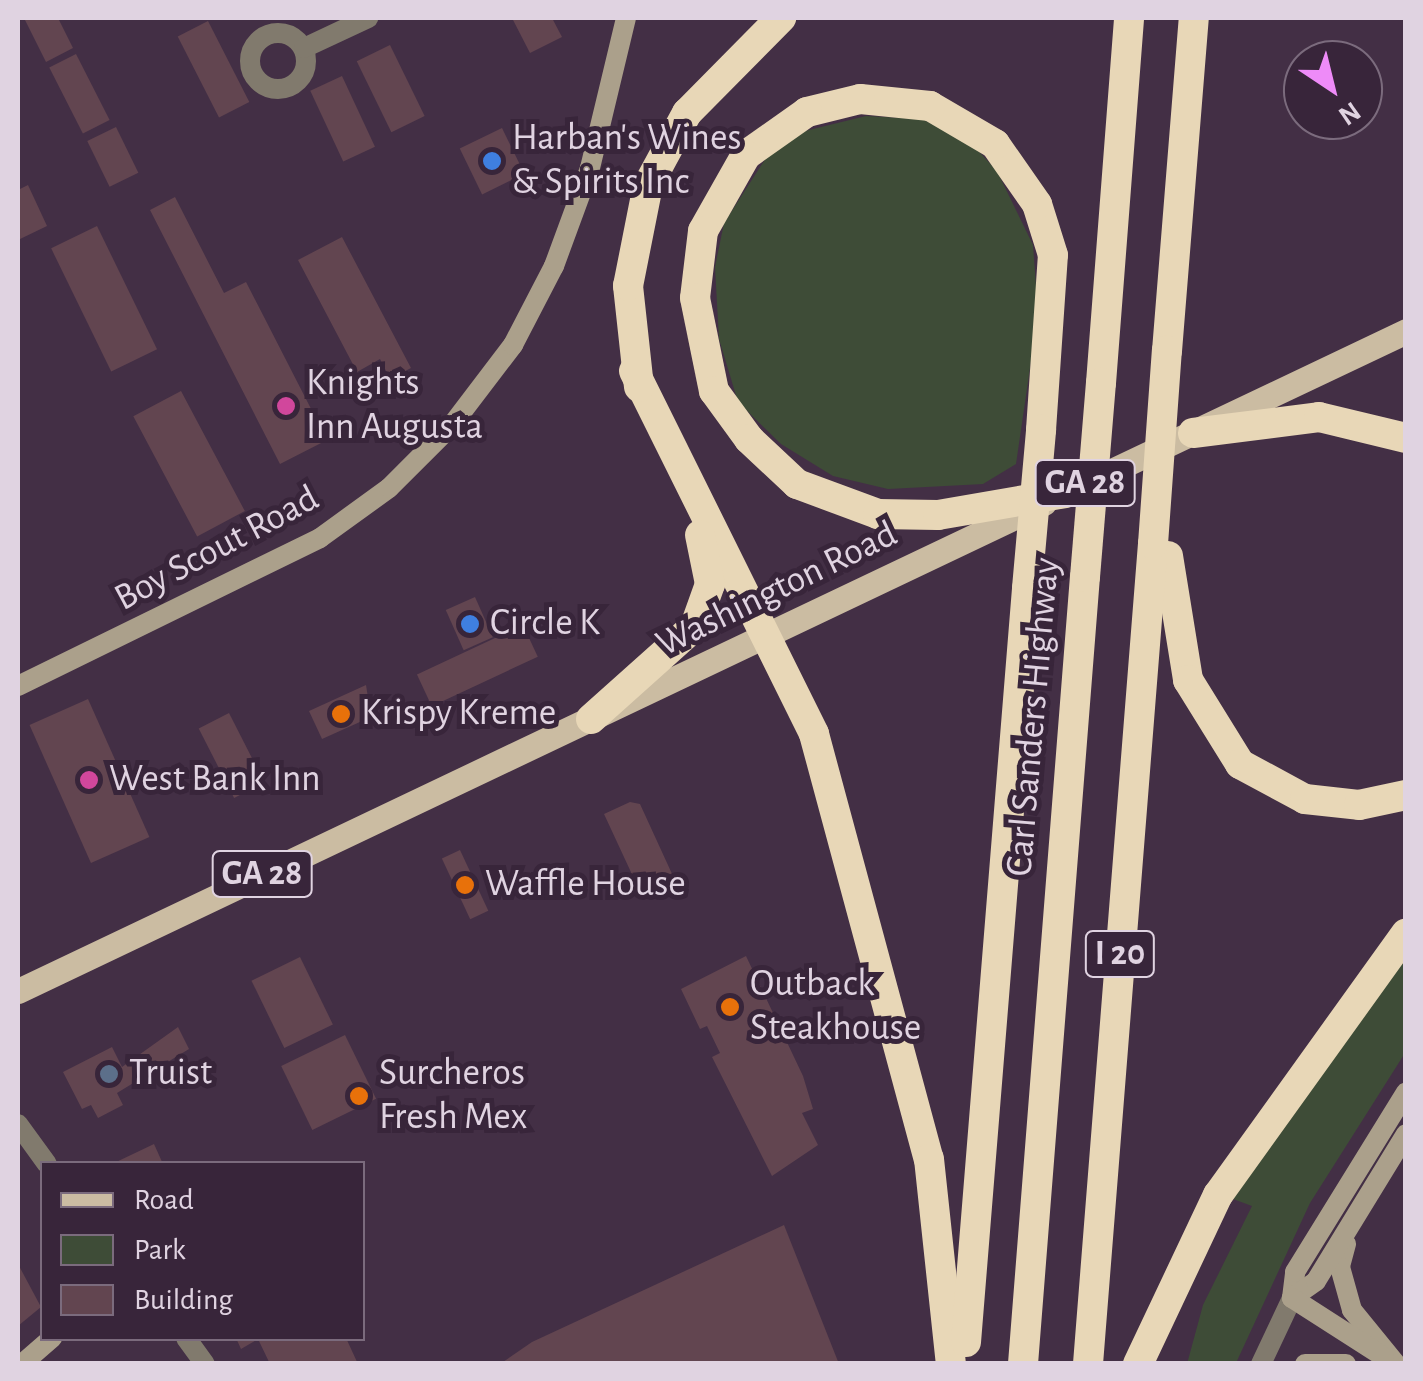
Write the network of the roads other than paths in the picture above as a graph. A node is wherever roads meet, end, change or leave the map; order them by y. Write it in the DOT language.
graph roads {
  1 [pos="368,18"];
  2 [pos="626,18"];
  3 [pos="782,18"];
  4 [pos="1129,18"];
  5 [pos="1194,18"];
  6 [pos="304,48"];
  7 [pos="1406,331"];
  8 [pos="634,372"];
  9 [pos="1192,432"];
  10 [pos="1406,438"];
  11 [pos="1066,493"];
  12 [pos="1160,540"];
  13 [pos="766,636"];
  14 [pos="18,686"];
  15 [pos="591,719"];
  16 [pos="1406,795"];
  17 [pos="1406,933"];
  18 [pos="18,991"];
  19 [pos="1406,1092"];
  20 [pos="18,1124"];
  21 [pos="1406,1134"];
  22 [pos="44,1161"];
  23 [pos="1352,1221"];
  24 [pos="1292,1298"];
  25 [pos="49,1341"];
  26 [pos="188,1341"];
  27 [pos="22,1364"];
  28 [pos="205,1364"];
  29 [pos="951,1364"];
  30 [pos="965,1364"];
  31 [pos="1023,1364"];
  32 [pos="1088,1364"];
  33 [pos="1138,1364"];
  34 [pos="1261,1364"];
  35 [pos="1305,1364"];
  36 [pos="1346,1364"];
  37 [pos="1395,1364"];
  1 -- 6 [label="street"];
  2 -- 14 [label="street, Boy Scout Road"];
  3 -- 8 [label="highway"];
  4 -- 31 [label="highway, Carl Sanders Highway / I 20, bridge"];
  5 -- 12 [label="highway, I 20, bridge"];
  7 -- 9 [label="main road, Washington Road / GA 28"];
  8 -- 13 [label="highway"];
  8 -- 15 [label="highway"];
  9 -- 10 [label="highway"];
  9 -- 11 [label="main road, Washington Road / GA 28"];
  11 -- 13 [label="main road, Washington Road / GA 28"];
  11 -- 30 [label="highway, bridge"];
  12 -- 16 [label="highway"];
  12 -- 32 [label="highway, I 20"];
  13 -- 15 [label="main road, Washington Road / GA 28"];
  13 -- 29 [label="highway"];
  15 -- 18 [label="main road, Washington Road / GA 28"];
  17 -- 33 [label="highway"];
  19 -- 24 [label="street"];
  20 -- 22 [label="street"];
  21 -- 23 [label="street"];
  23 -- 24 [label="street"];
  23 -- 37 [label="street"];
  24 -- 34 [label="street"];
  24 -- 37 [label="street"];
  25 -- 27 [label="street"];
  26 -- 28 [label="street"];
  35 -- 36 [label="street"];
}
